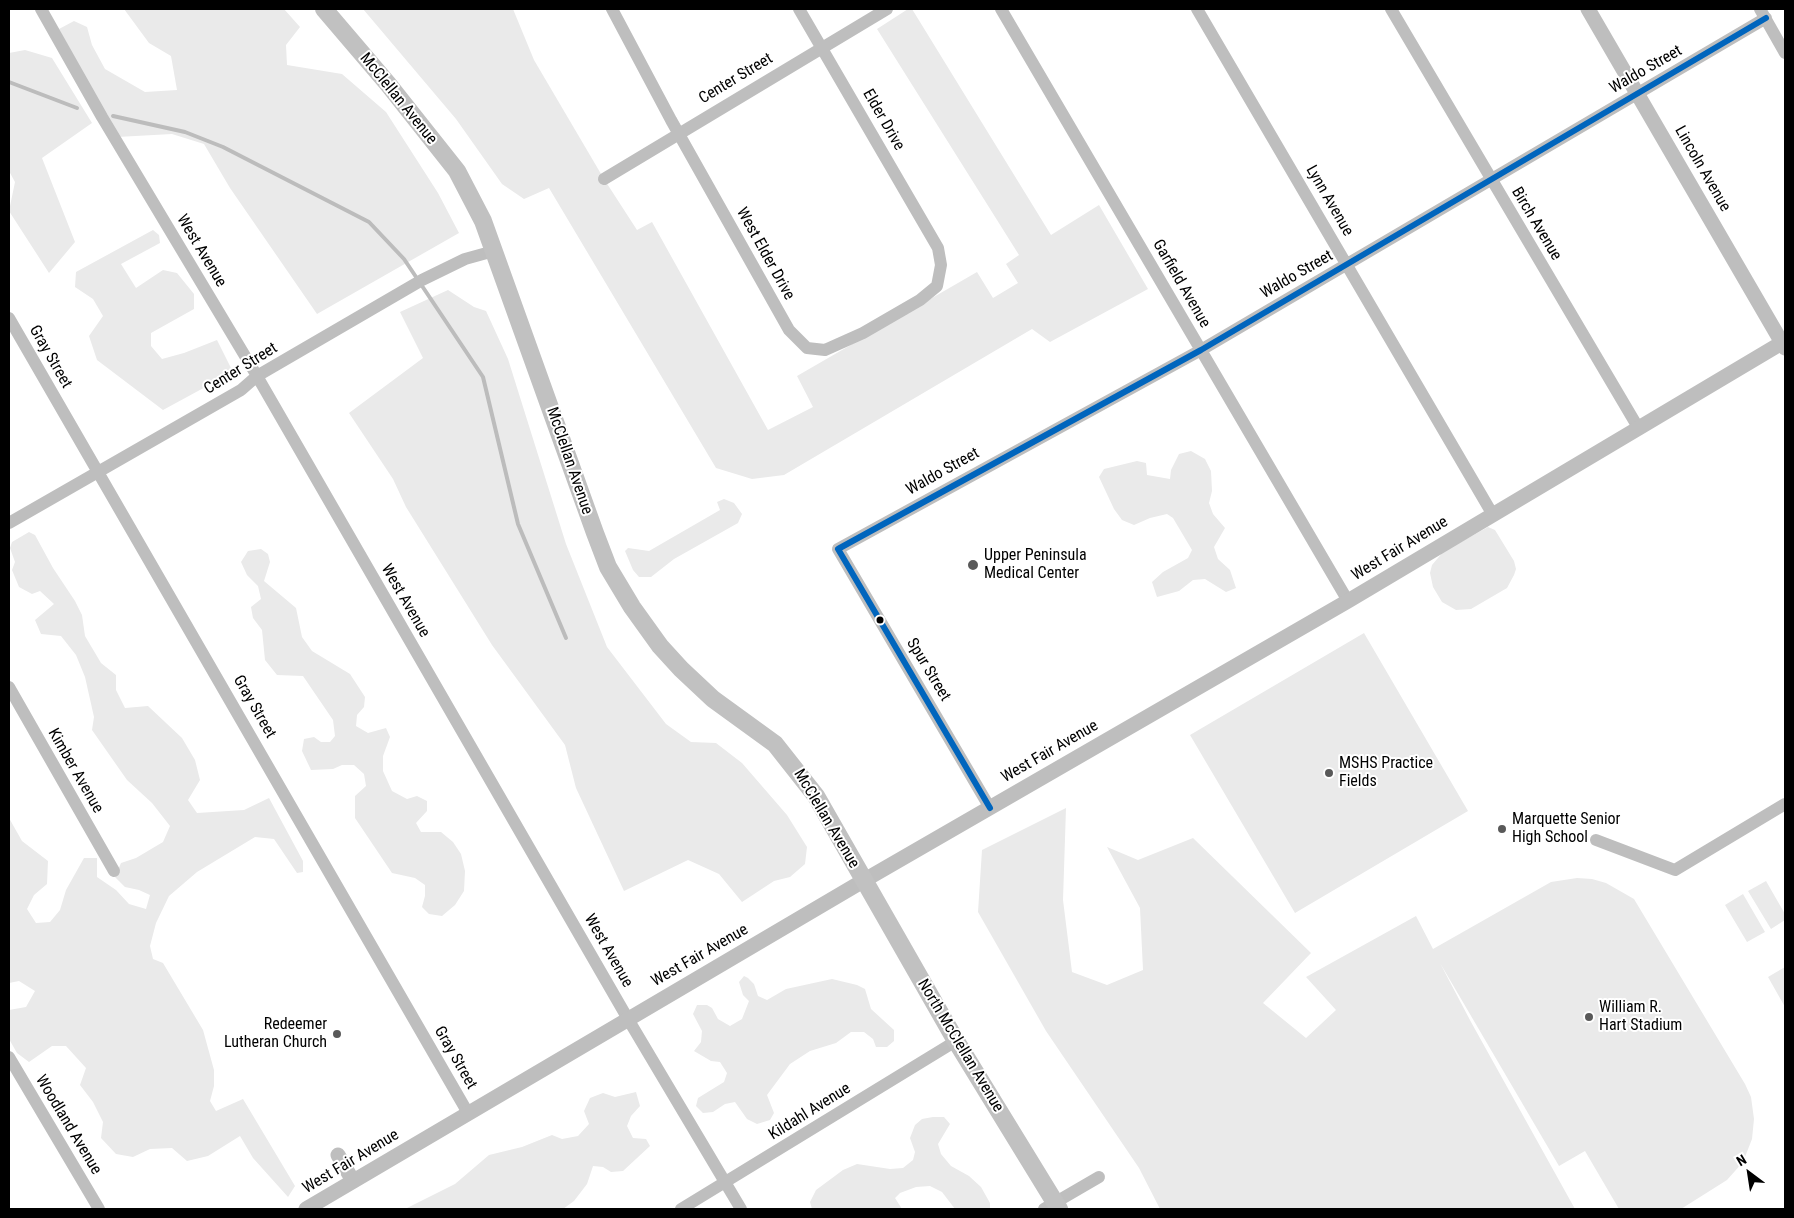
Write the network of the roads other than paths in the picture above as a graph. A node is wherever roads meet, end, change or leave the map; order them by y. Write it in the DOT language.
graph roads {
  1 [pos="41,9"];
  2 [pos="324,9"];
  3 [pos="612,9"];
  4 [pos="799,9"];
  5 [pos="887,9"];
  6 [pos="1001,9"];
  7 [pos="1197,9"];
  8 [pos="1391,9"];
  9 [pos="1588,9"];
  10 [pos="1763,13"];
  11 [pos="821,47"];
  12 [pos="1785,53"];
  13 [pos="1637,93"];
  14 [pos="679,133"];
  15 [pos="604,179"];
  16 [pos="1490,180"];
  17 [pos="938,248"];
  18 [pos="494,251"];
  19 [pos="1347,264"];
  20 [pos="9,318"];
  21 [pos="1784,343"];
  22 [pos="1201,350"];
  23 [pos="257,376"];
  24 [pos="1639,429"];
  25 [pos="98,473"];
  26 [pos="1493,514"];
  27 [pos="9,523"];
  28 [pos="838,549"];
  29 [pos="1348,601"];
  30 [pos="9,687"];
  31 [pos="1785,804"];
  32 [pos="990,808"];
  33 [pos="1596,840"];
  34 [pos="114,870"];
  35 [pos="863,881"];
  36 [pos="628,1019"];
  37 [pos="956,1041"];
  38 [pos="9,1057"];
  39 [pos="468,1113"];
  40 [pos="338,1155"];
  41 [pos="1098,1177"];
  42 [pos="353,1181"];
  43 [pos="726,1183"];
  44 [pos="1053,1207"];
  45 [pos="99,1209"];
  46 [pos="307,1209"];
  47 [pos="681,1209"];
  48 [pos="741,1209"];
  1 -- 23 [label="street, West Avenue"];
  2 -- 18 [label="main road, McClellan Avenue"];
  3 -- 14 [label="street, West Elder Drive"];
  4 -- 11 [label="street, Elder Drive"];
  5 -- 11 [label="street, Center Street"];
  6 -- 22 [label="street, Garfield Avenue"];
  7 -- 19 [label="street, Lynn Avenue"];
  8 -- 16 [label="street, Birch Avenue"];
  9 -- 13 [label="street, Lincoln Avenue"];
  10 -- 12 [label="street"];
  10 -- 13 [label="street, Waldo Street"];
  11 -- 14 [label="street, Center Street"];
  11 -- 17 [label="street, Elder Drive"];
  13 -- 16 [label="street, Waldo Street"];
  13 -- 21 [label="street, Lincoln Avenue"];
  14 -- 15 [label="street, Center Street"];
  14 -- 17 [label="street, West Elder Drive"];
  16 -- 19 [label="street, Waldo Street"];
  16 -- 24 [label="street, Birch Avenue"];
  18 -- 23 [label="street, Center Street"];
  18 -- 35 [label="main road, McClellan Avenue"];
  19 -- 22 [label="street, Waldo Street"];
  19 -- 26 [label="street, Lynn Avenue"];
  20 -- 25 [label="street, Gray Street"];
  21 -- 24 [label="street, West Fair Avenue"];
  22 -- 28 [label="street, Waldo Street"];
  22 -- 29 [label="street, Garfield Avenue"];
  23 -- 25 [label="street, Center Street"];
  23 -- 36 [label="street, West Avenue"];
  24 -- 26 [label="street, West Fair Avenue"];
  25 -- 27 [label="street, Center Street"];
  25 -- 39 [label="street, Gray Street"];
  26 -- 29 [label="street, West Fair Avenue"];
  28 -- 32 [label="street, Spur Street"];
  29 -- 32 [label="street, West Fair Avenue"];
  30 -- 34 [label="street, Kimber Avenue"];
  31 -- 33 [label="street"];
  32 -- 35 [label="street, West Fair Avenue"];
  35 -- 36 [label="street, West Fair Avenue"];
  35 -- 37 [label="main road, North McClellan Avenue"];
  36 -- 39 [label="street, West Fair Avenue"];
  36 -- 43 [label="street, West Avenue"];
  37 -- 43 [label="street, Kildahl Avenue"];
  37 -- 44 [label="main road, North McClellan Avenue"];
  38 -- 45 [label="street, Woodland Avenue"];
  39 -- 42 [label="street, West Fair Avenue"];
  40 -- 42 [label="street"];
  41 -- 44 [label="street"];
  42 -- 46 [label="street, West Fair Avenue"];
  43 -- 47 [label="street, Kildahl Avenue"];
  43 -- 48 [label="street, West Avenue"];
}
